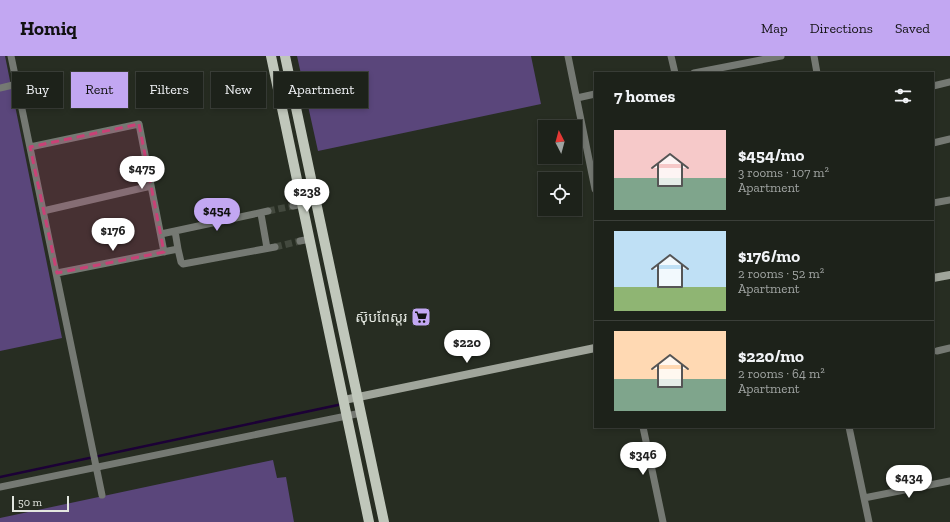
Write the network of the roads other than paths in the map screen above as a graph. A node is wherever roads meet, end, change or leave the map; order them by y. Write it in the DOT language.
graph roads {
  1 [pos="11,56"];
  2 [pos="271,56"];
  3 [pos="285,56"];
  4 [pos="568,56"];
  5 [pos="671,56"];
  6 [pos="781,56"];
  7 [pos="814,56"];
  8 [pos="14,72"];
  9 [pos="675,72"];
  10 [pos="699,72"];
  11 [pos="817,72"];
  12 [pos="950,82"];
  13 [pos="12,85"];
  14 [pos="934,86"];
  15 [pos="0,88"];
  16 [pos="594,94"];
  17 [pos="577,98"];
  18 [pos="22,108"];
  19 [pos="950,139"];
  20 [pos="934,143"];
  21 [pos="30,147"];
  22 [pos="592,157"];
  23 [pos="594,178"];
  24 [pos="151,186"];
  25 [pos="950,200"];
  26 [pos="316,201"];
  27 [pos="934,203"];
  28 [pos="298,205"];
  29 [pos="44,211"];
  30 [pos="175,231"];
  31 [pos="161,234"];
  32 [pos="178,249"];
  33 [pos="164,252"];
  34 [pos="56,274"];
  35 [pos="950,275"];
  36 [pos="934,278"];
  37 [pos="594,348"];
  38 [pos="950,348"];
  39 [pos="937,351"];
  40 [pos="358,397"];
  41 [pos="344,400"];
  42 [pos="361,413"];
  43 [pos="347,416"];
  44 [pos="643,428"];
  45 [pos="849,428"];
  46 [pos="97,467"];
  47 [pos="950,481"];
  48 [pos="0,487"];
  49 [pos="102,494"];
  50 [pos="864,498"];
  51 [pos="369,522"];
  52 [pos="384,522"];
  53 [pos="663,522"];
  54 [pos="869,522"];
  1 -- 8 [label="street"];
  2 -- 28 [label="main road"];
  3 -- 26 [label="main road"];
  4 -- 17 [label="street"];
  5 -- 9 [label="street"];
  6 -- 10 [label="street"];
  7 -- 11 [label="street"];
  12 -- 14 [label="street"];
  13 -- 15 [label="street"];
  16 -- 17 [label="street"];
  17 -- 22 [label="street"];
  18 -- 21 [label="street"];
  19 -- 20 [label="street"];
  21 -- 24 [label="street"];
  21 -- 29 [label="street"];
  22 -- 23 [label="street"];
  24 -- 29 [label="street"];
  24 -- 31 [label="street"];
  25 -- 27 [label="street"];
  26 -- 28 [label="street"];
  26 -- 40 [label="main road"];
  28 -- 41 [label="main road"];
  29 -- 34 [label="street"];
  30 -- 31 [label="street"];
  30 -- 32 [label="street"];
  30 -- 32 [label="street"];
  31 -- 33 [label="street"];
  32 -- 33 [label="street"];
  33 -- 34 [label="street"];
  34 -- 46 [label="street"];
  35 -- 36 [label="street"];
  37 -- 40 [label="street"];
  38 -- 39 [label="street"];
  40 -- 41 [label="street"];
  40 -- 42 [label="main road"];
  41 -- 43 [label="main road"];
  42 -- 43 [label="street"];
  42 -- 52 [label="main road"];
  43 -- 46 [label="street"];
  43 -- 51 [label="main road"];
  44 -- 53 [label="street"];
  45 -- 50 [label="street"];
  46 -- 48 [label="street"];
  46 -- 49 [label="street"];
  47 -- 50 [label="street"];
  50 -- 54 [label="street"];
}
